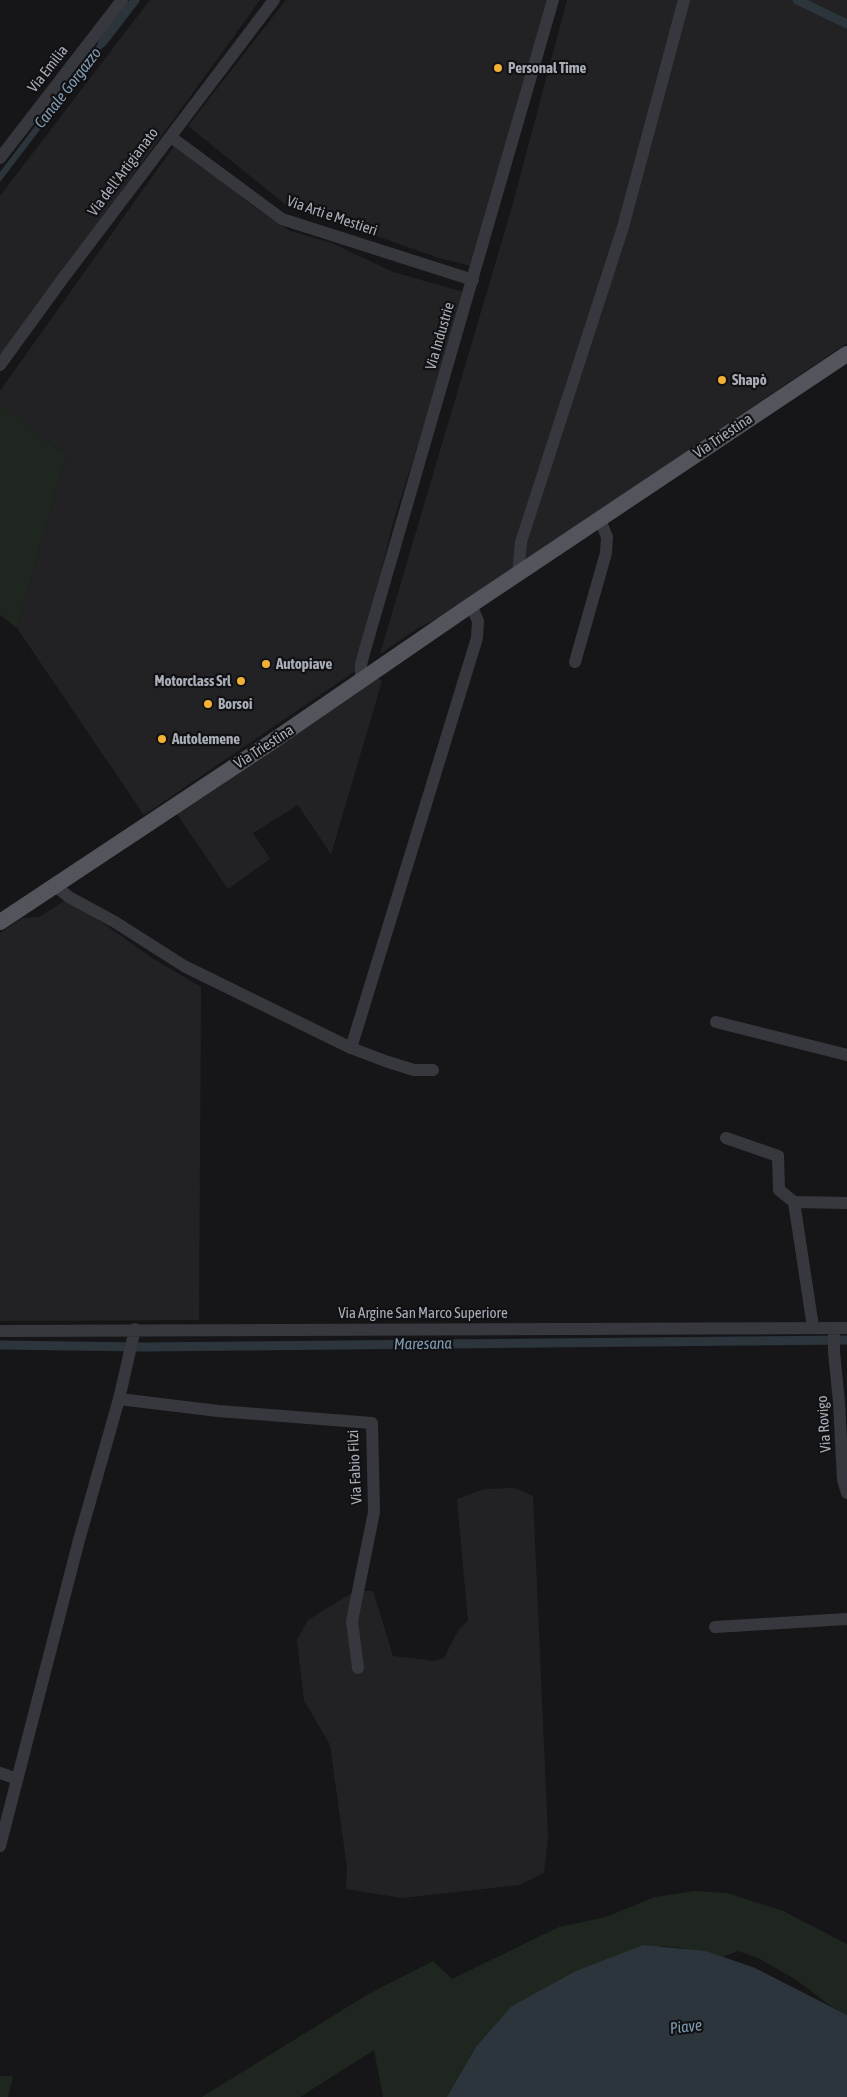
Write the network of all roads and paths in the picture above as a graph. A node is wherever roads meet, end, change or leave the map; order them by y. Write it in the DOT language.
graph roads {
  1 [pos="122,0"];
  2 [pos="274,0"];
  3 [pos="553,0"];
  4 [pos="684,0"];
  5 [pos="171,136"];
  6 [pos="0,158"];
  7 [pos="473,280"];
  8 [pos="847,354"];
  9 [pos="0,365"];
  10 [pos="600,520"];
  11 [pos="518,575"];
  12 [pos="471,605"];
  13 [pos="575,662"];
  14 [pos="361,681"];
  15 [pos="55,886"];
  16 [pos="0,922"];
  17 [pos="716,1022"];
  18 [pos="351,1048"];
  19 [pos="847,1055"];
  20 [pos="432,1070"];
  21 [pos="726,1138"];
  22 [pos="794,1202"];
  23 [pos="847,1203"];
  24 [pos="813,1327"];
  25 [pos="847,1328"];
  26 [pos="834,1330"];
  27 [pos="0,1331"];
  28 [pos="134,1333"];
  29 [pos="119,1399"];
  30 [pos="847,1493"];
  31 [pos="847,1619"];
  32 [pos="715,1627"];
  33 [pos="358,1668"];
  34 [pos="0,1773"];
  35 [pos="17,1779"];
  36 [pos="0,1846"];
  1 -- 6 [label="street, Via Emilia"];
  2 -- 5 [label="street, Via dell'Artigianato"];
  3 -- 7 [label="street, Via Industrie"];
  4 -- 11 [label="street"];
  5 -- 7 [label="street, Via Arti e Mestieri"];
  5 -- 9 [label="street, Via dell'Artigianato"];
  7 -- 14 [label="street, Via Industrie"];
  8 -- 10 [label="main road, Via Triestina"];
  10 -- 11 [label="main road, Via Triestina"];
  10 -- 13 [label="street"];
  11 -- 12 [label="main road, Via Triestina"];
  12 -- 14 [label="main road, Via Triestina"];
  12 -- 18 [label="street"];
  14 -- 15 [label="main road, Via Triestina"];
  15 -- 16 [label="main road, Via Triestina"];
  15 -- 18 [label="street"];
  17 -- 19 [label="street"];
  18 -- 20 [label="street"];
  21 -- 22 [label="street"];
  22 -- 23 [label="street"];
  22 -- 24 [label="street"];
  24 -- 26 [label="street, Via Argine San Marco Superiore"];
  24 -- 28 [label="street, Via Argine San Marco Superiore"];
  25 -- 26 [label="street, Via Argine San Marco Superiore"];
  26 -- 30 [label="street, Via Rovigo"];
  27 -- 28 [label="street, Via Argine San Marco Superiore"];
  28 -- 29 [label="street"];
  29 -- 33 [label="street, Via Fabio Filzi"];
  29 -- 35 [label="street"];
  31 -- 32 [label="street"];
  34 -- 35 [label="street"];
  35 -- 36 [label="street"];
}
